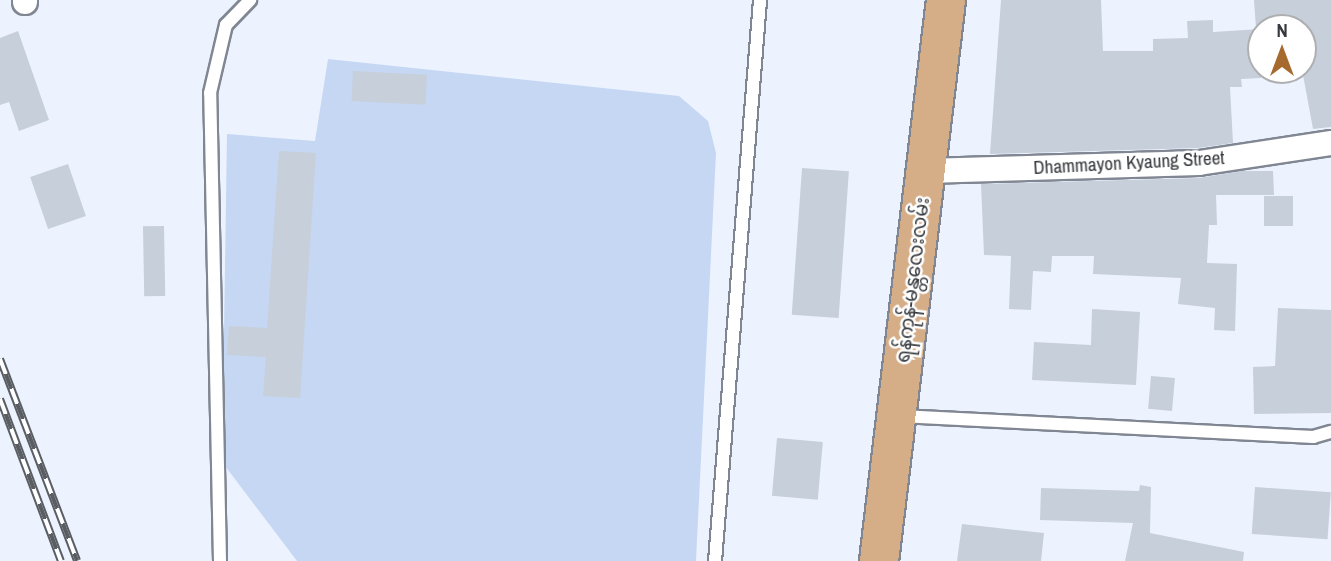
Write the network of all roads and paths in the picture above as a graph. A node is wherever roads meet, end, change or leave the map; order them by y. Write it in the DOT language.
graph roads {
  1 [pos="250,0"];
  2 [pos="760,0"];
  3 [pos="946,0"];
  4 [pos="1331,143"];
  5 [pos="926,171"];
  6 [pos="897,415"];
  7 [pos="1331,432"];
  8 [pos="220,561"];
  9 [pos="715,561"];
  10 [pos="879,561"];
  1 -- 8 [label="lane"];
  2 -- 9 [label="lane"];
  3 -- 5 [label="main road, ရန်ကုန်-မန္တလေးလမ်း"];
  4 -- 5 [label="street, Dhammayon Kyaung Street"];
  5 -- 6 [label="main road, ရန်ကုန်-မန္တလေးလမ်း"];
  6 -- 7 [label="lane"];
  6 -- 10 [label="main road, ရန်ကုန်-မန္တလေးလမ်း"];
}
